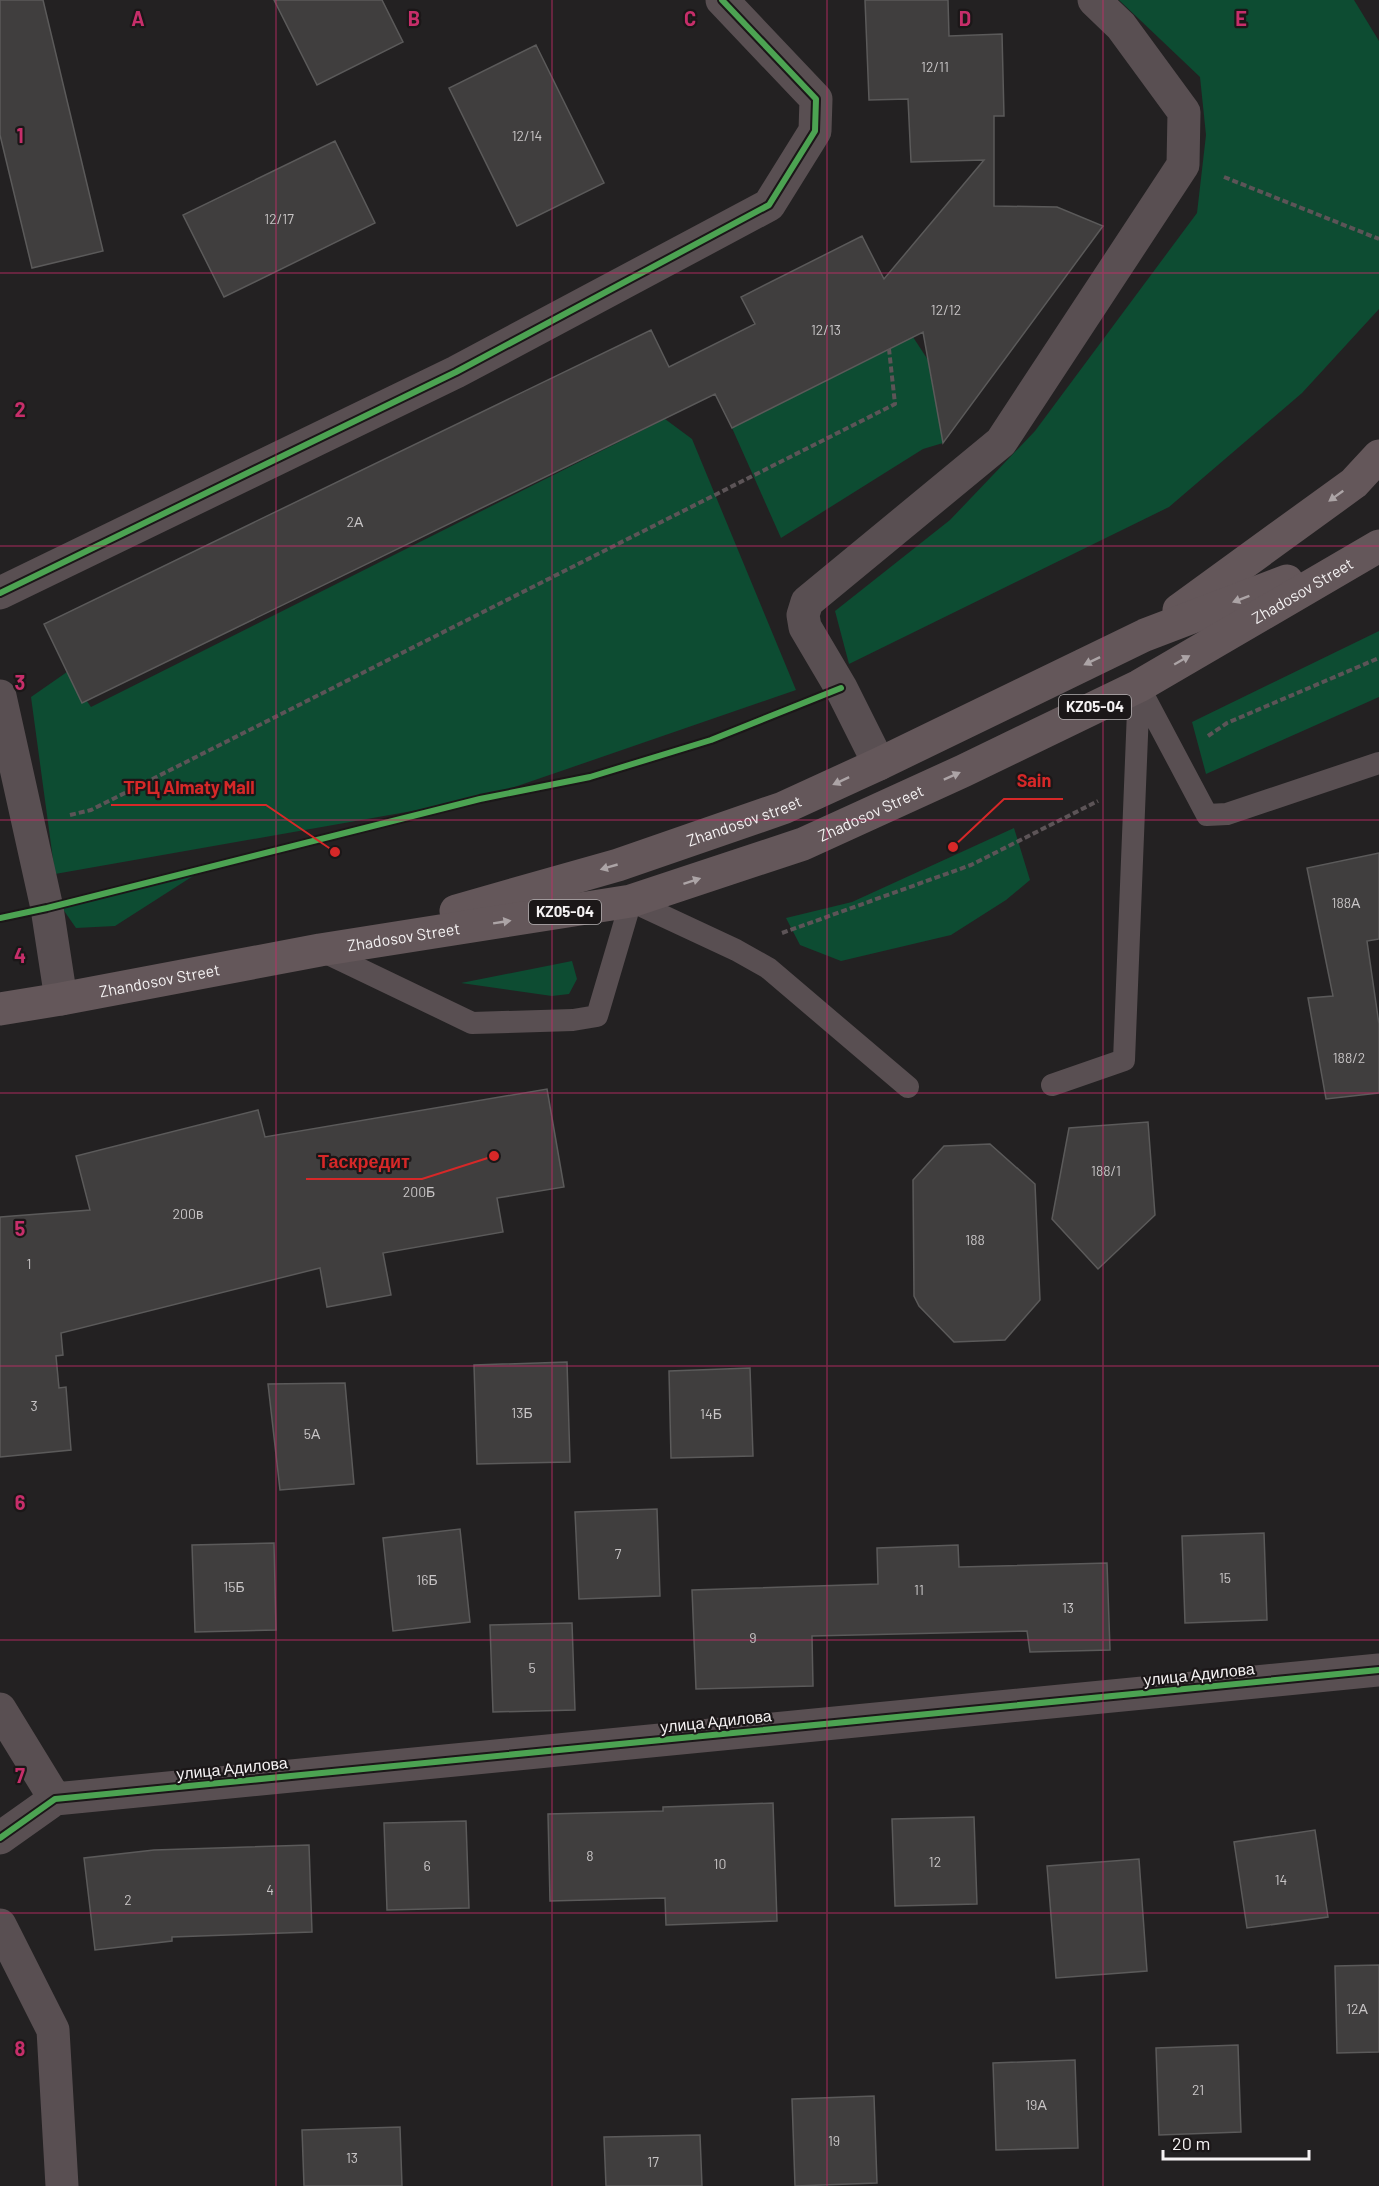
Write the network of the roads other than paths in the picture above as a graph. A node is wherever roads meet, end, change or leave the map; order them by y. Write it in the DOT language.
graph roads {
  1 [pos="722,0"];
  2 [pos="1094,0"];
  3 [pos="1379,456"];
  4 [pos="1377,547"];
  5 [pos="0,593"];
  6 [pos="1145,635"];
  7 [pos="1139,686"];
  8 [pos="0,696"];
  9 [pos="1379,763"];
  10 [pos="879,764"];
  11 [pos="631,902"];
  12 [pos="320,951"];
  13 [pos="61,999"];
  14 [pos="0,1009"];
  15 [pos="1052,1084"];
  16 [pos="909,1087"];
  17 [pos="1379,1670"];
  18 [pos="0,1710"];
  19 [pos="55,1799"];
  20 [pos="0,1838"];
  21 [pos="0,1925"];
  22 [pos="62,2186"];
  1 -- 5 [label="street"];
  2 -- 10 [label="street"];
  3 -- 6 [label="main road, one-way"];
  4 -- 6 [label="main road, KZ05-04, one-way"];
  7 -- 4 [label="main road, Zhadosov Street / KZ05-04, one-way"];
  6 -- 10 [label="main road, Zhandosov street / KZ05-04, one-way"];
  7 -- 9 [label="lane"];
  11 -- 7 [label="main road, Zhadosov Street / KZ05-04, one-way"];
  7 -- 15 [label="lane"];
  8 -- 13 [label="street"];
  10 -- 12 [label="main road, Zhandosov street / KZ05-04, one-way"];
  12 -- 11 [label="main road, Zhadosov Street / KZ05-04, one-way"];
  11 -- 12 [label="lane"];
  11 -- 16 [label="lane"];
  12 -- 13 [label="main road, Zhandosov Street / KZ05-04"];
  13 -- 14 [label="main road, Zhandosov Street / KZ05-04"];
  17 -- 19 [label="street, улица Адилова"];
  18 -- 19 [label="street"];
  19 -- 20 [label="street"];
  21 -- 22 [label="street"];
}
